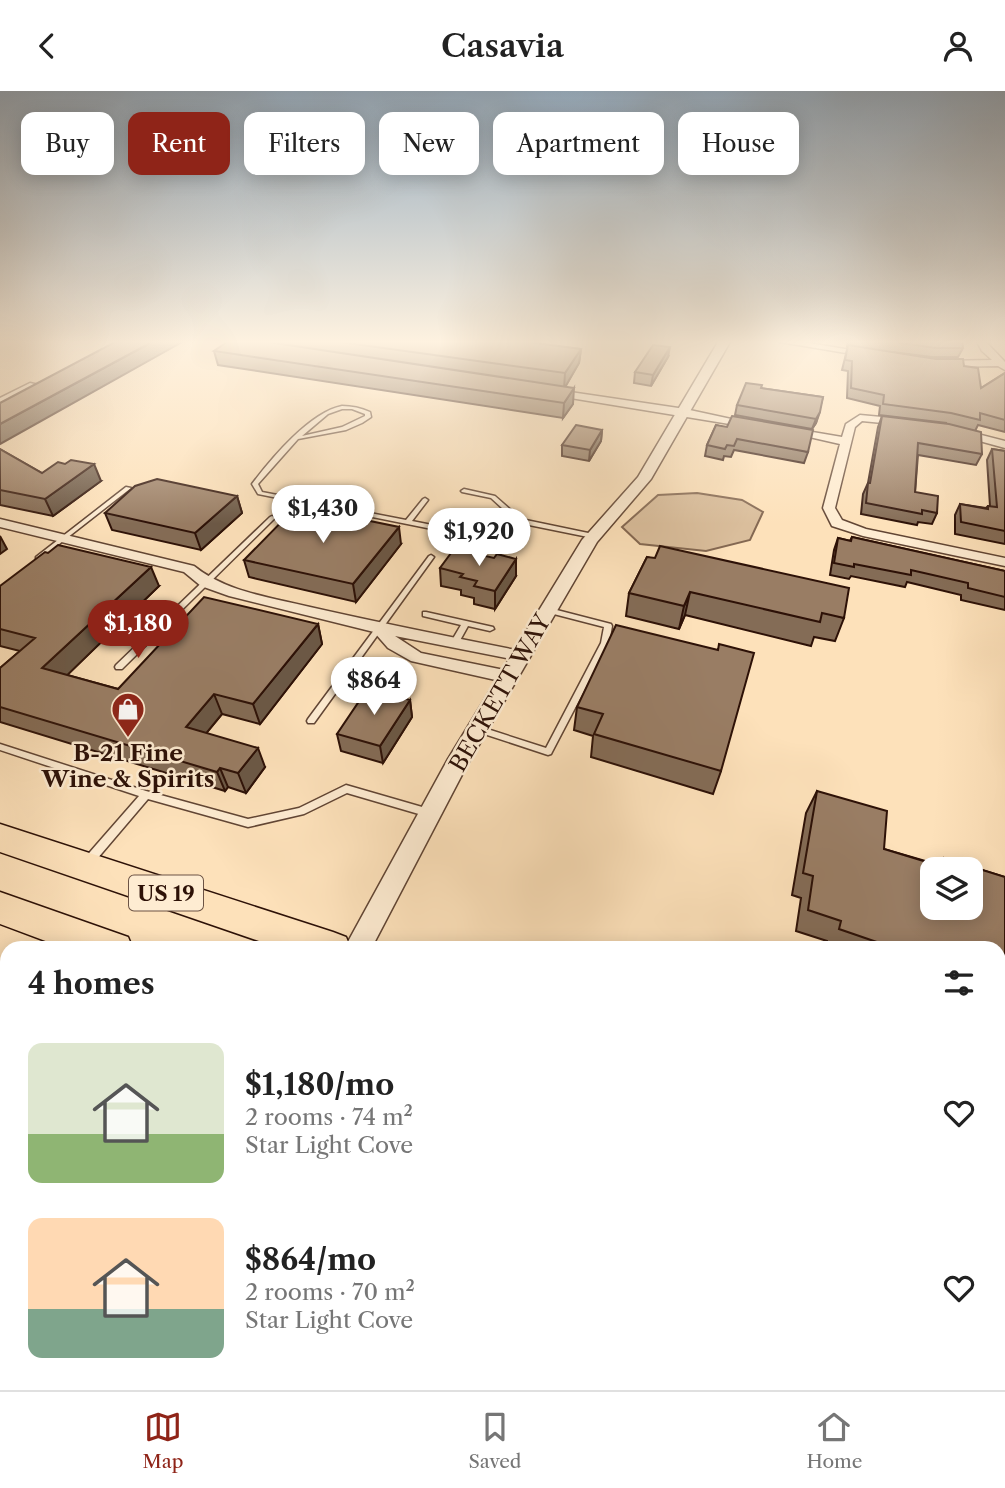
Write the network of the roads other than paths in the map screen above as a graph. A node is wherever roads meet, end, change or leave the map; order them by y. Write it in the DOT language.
graph roads {
  1 [pos="633,403"];
  2 [pos="654,403"];
  3 [pos="691,403"];
  4 [pos="687,410"];
  5 [pos="921,425"];
  6 [pos="765,427"];
  7 [pos="778,429"];
  8 [pos="946,429"];
  9 [pos="299,438"];
  10 [pos="844,441"];
  11 [pos="1005,445"];
  12 [pos="128,488"];
  13 [pos="464,492"];
  14 [pos="425,500"];
  15 [pos="272,518"];
  16 [pos="519,521"];
  17 [pos="0,523"];
  18 [pos="407,523"];
  19 [pos="593,536"];
  20 [pos="63,538"];
  21 [pos="431,557"];
  22 [pos="32,562"];
  23 [pos="1005,562"];
  24 [pos="206,583"];
  25 [pos="549,610"];
  26 [pos="426,614"];
  27 [pos="466,623"];
  28 [pos="379,628"];
  29 [pos="490,629"];
  30 [pos="455,642"];
  31 [pos="521,656"];
  32 [pos="118,667"];
  33 [pos="509,677"];
  34 [pos="311,721"];
  35 [pos="478,729"];
  36 [pos="0,747"];
  37 [pos="146,795"];
  38 [pos="430,814"];
  39 [pos="0,838"];
  40 [pos="84,866"];
  41 [pos="0,908"];
  42 [pos="93,941"];
  43 [pos="309,941"];
  44 [pos="360,941"];
  1 -- 4 [label="street"];
  2 -- 4 [label="street"];
  3 -- 4 [label="street, BECKETT WAY"];
  4 -- 6 [label="street"];
  4 -- 19 [label="street, BECKETT WAY"];
  5 -- 10 [label="street"];
  7 -- 10 [label="street"];
  8 -- 11 [label="street"];
  9 -- 9 [label="lane"];
  9 -- 18 [label="lane"];
  10 -- 23 [label="street"];
  12 -- 20 [label="lane"];
  13 -- 16 [label="lane"];
  14 -- 18 [label="lane"];
  15 -- 24 [label="lane"];
  16 -- 18 [label="lane"];
  16 -- 19 [label="lane"];
  17 -- 20 [label="street"];
  19 -- 25 [label="street, BECKETT WAY"];
  20 -- 22 [label="lane"];
  20 -- 24 [label="street"];
  21 -- 28 [label="lane"];
  24 -- 28 [label="street"];
  24 -- 32 [label="lane"];
  25 -- 31 [label="street, BECKETT WAY"];
  25 -- 35 [label="lane"];
  26 -- 27 [label="lane"];
  27 -- 29 [label="lane"];
  27 -- 30 [label="lane"];
  28 -- 30 [label="street"];
  28 -- 33 [label="street"];
  28 -- 34 [label="lane"];
  30 -- 31 [label="street"];
  31 -- 33 [label="street, BECKETT WAY"];
  33 -- 35 [label="street, BECKETT WAY"];
  35 -- 38 [label="street, BECKETT WAY"];
  36 -- 37 [label="lane"];
  37 -- 38 [label="lane"];
  37 -- 40 [label="lane"];
  38 -- 44 [label="street, BECKETT WAY"];
  39 -- 40 [label="highway, US 19"];
  40 -- 43 [label="highway, US 19"];
  41 -- 42 [label="highway"];
}
